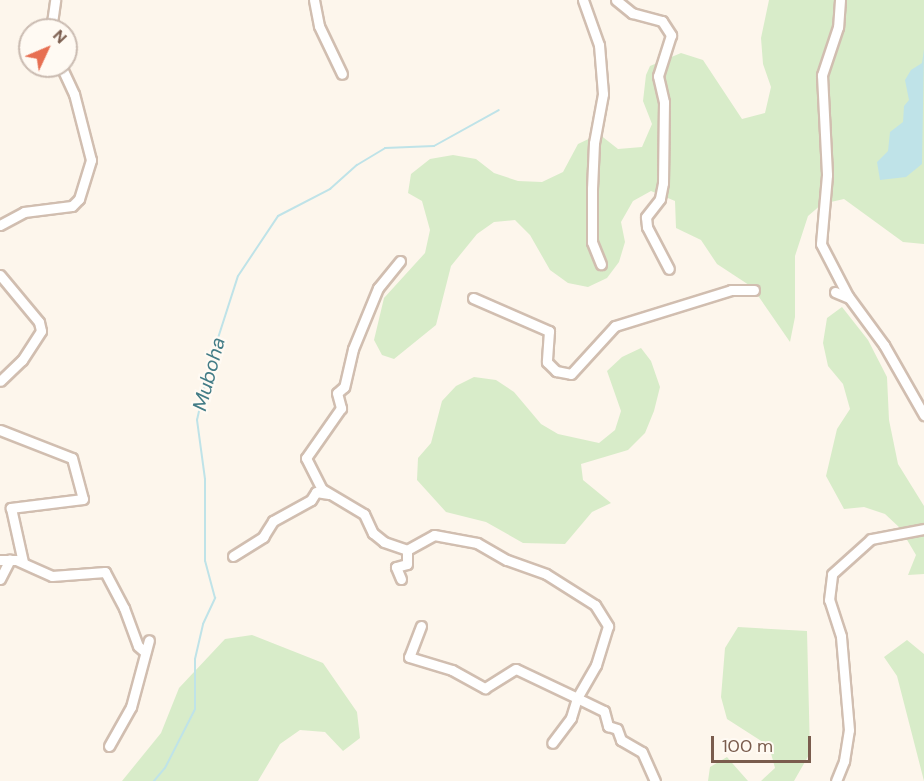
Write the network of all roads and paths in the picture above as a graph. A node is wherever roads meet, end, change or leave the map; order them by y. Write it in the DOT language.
graph roads {
  1 [pos="55,0"];
  2 [pos="314,0"];
  3 [pos="583,0"];
  4 [pos="616,0"];
  5 [pos="633,0"];
  6 [pos="840,0"];
  7 [pos="627,9"];
  8 [pos="53,18"];
  9 [pos="342,74"];
  10 [pos="67,78"];
  11 [pos="0,225"];
  12 [pos="400,261"];
  13 [pos="602,264"];
  14 [pos="669,269"];
  15 [pos="0,275"];
  16 [pos="754,290"];
  17 [pos="835,292"];
  18 [pos="474,298"];
  19 [pos="849,298"];
  20 [pos="0,381"];
  21 [pos="924,415"];
  22 [pos="0,430"];
  23 [pos="334,494"];
  24 [pos="924,529"];
  25 [pos="407,550"];
  26 [pos="233,556"];
  27 [pos="5,559"];
  28 [pos="23,562"];
  29 [pos="0,579"];
  30 [pos="401,579"];
  31 [pos="421,626"];
  32 [pos="149,640"];
  33 [pos="145,652"];
  34 [pos="577,698"];
  35 [pos="552,742"];
  36 [pos="109,746"];
  37 [pos="655,781"];
  38 [pos="836,781"];
  1 -- 8 [label="street"];
  2 -- 9 [label="street"];
  3 -- 13 [label="street"];
  4 -- 7 [label="street"];
  5 -- 7 [label="street"];
  6 -- 19 [label="street"];
  7 -- 14 [label="street"];
  10 -- 11 [label="street"];
  12 -- 23 [label="street"];
  15 -- 20 [label="street"];
  16 -- 18 [label="street"];
  17 -- 19 [label="street"];
  19 -- 21 [label="street"];
  22 -- 28 [label="street"];
  23 -- 25 [label="street"];
  23 -- 26 [label="street"];
  24 -- 38 [label="street"];
  25 -- 30 [label="street"];
  25 -- 34 [label="street"];
  27 -- 28 [label="street"];
  27 -- 29 [label="street"];
  28 -- 33 [label="street"];
  31 -- 34 [label="street"];
  32 -- 33 [label="street"];
  33 -- 36 [label="street"];
  34 -- 35 [label="street"];
  34 -- 37 [label="street"];
}
